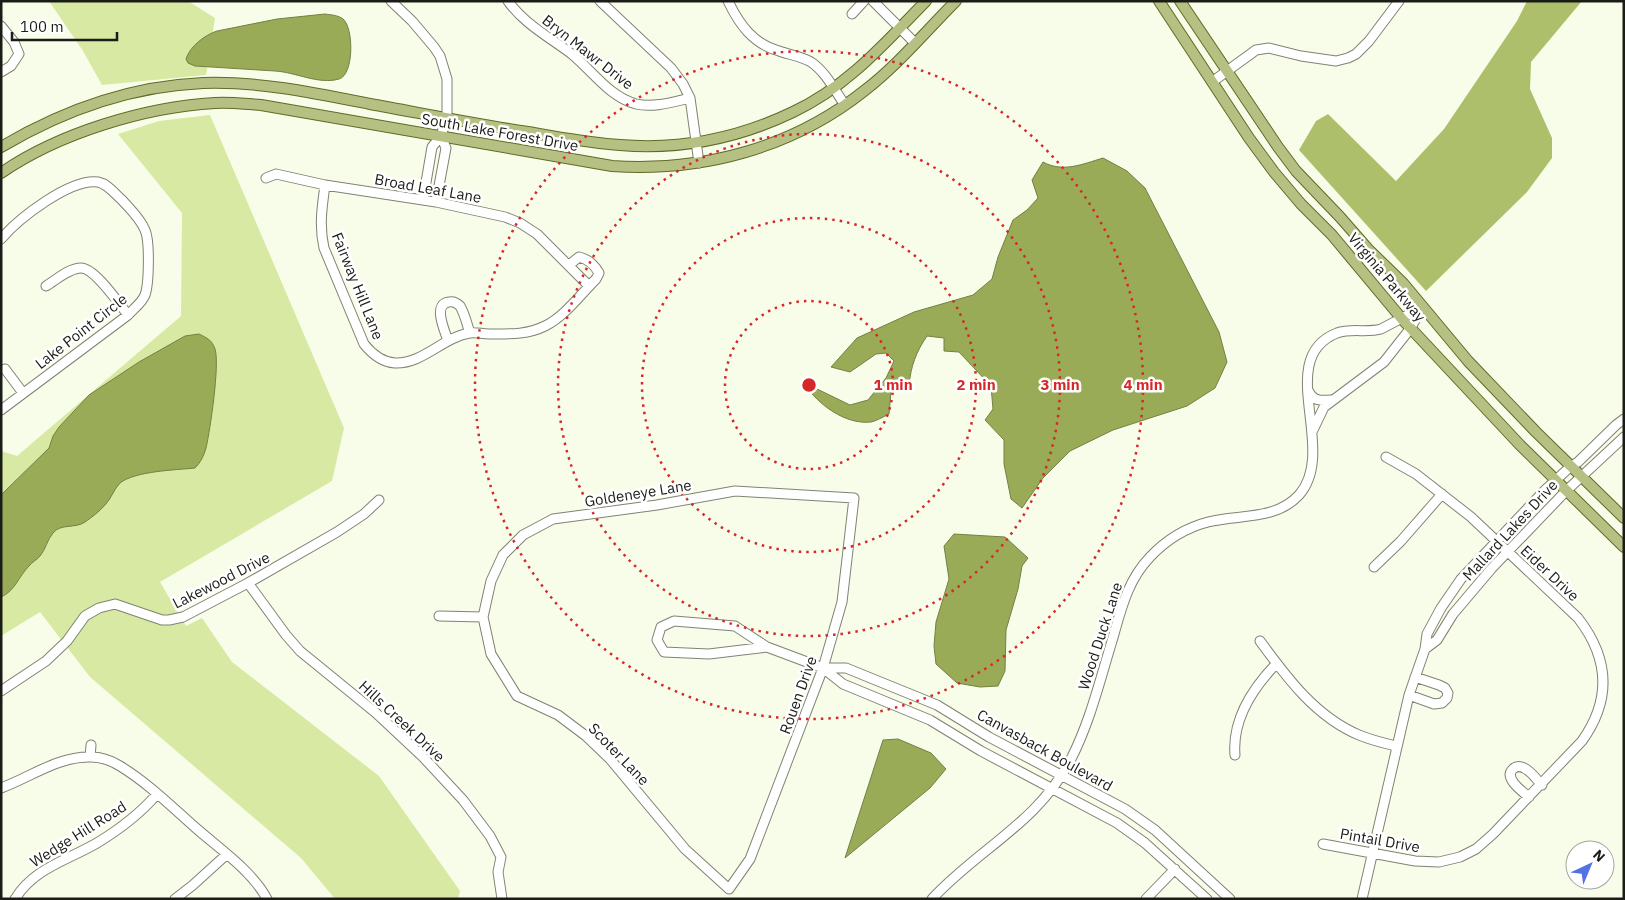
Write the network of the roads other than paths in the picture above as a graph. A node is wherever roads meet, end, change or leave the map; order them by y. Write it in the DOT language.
graph roads {
  1 [pos="390,1"];
  2 [pos="508,1"];
  3 [pos="600,1"];
  4 [pos="728,1"];
  5 [pos="864,1"];
  6 [pos="873,1"];
  7 [pos="926,1"];
  8 [pos="956,1"];
  9 [pos="1159,1"];
  10 [pos="1180,1"];
  11 [pos="1399,1"];
  12 [pos="852,14"];
  13 [pos="1,26"];
  14 [pos="900,28"];
  15 [pos="916,43"];
  16 [pos="1227,71"];
  17 [pos="1,72"];
  18 [pos="1212,82"];
  19 [pos="834,89"];
  20 [pos="690,98"];
  21 [pos="845,105"];
  22 [pos="447,117"];
  23 [pos="441,136"];
  24 [pos="696,142"];
  25 [pos="1,147"];
  26 [pos="699,163"];
  27 [pos="1,173"];
  28 [pos="266,178"];
  29 [pos="326,185"];
  30 [pos="423,200"];
  31 [pos="436,202"];
  32 [pos="1,239"];
  33 [pos="569,265"];
  34 [pos="46,286"];
  35 [pos="590,286"];
  36 [pos="1423,308"];
  37 [pos="128,315"];
  38 [pos="1402,319"];
  39 [pos="1410,329"];
  40 [pos="470,333"];
  41 [pos="448,341"];
  42 [pos="6,370"];
  43 [pos="1307,388"];
  44 [pos="23,393"];
  45 [pos="1331,400"];
  46 [pos="1,410"];
  47 [pos="1624,419"];
  48 [pos="1312,433"];
  49 [pos="1624,437"];
  50 [pos="1386,457"];
  51 [pos="1570,467"];
  52 [pos="1581,477"];
  53 [pos="1556,481"];
  54 [pos="1566,491"];
  55 [pos="1442,494"];
  56 [pos="854,498"];
  57 [pos="379,500"];
  58 [pos="1624,518"];
  59 [pos="1496,541"];
  60 [pos="1624,547"];
  61 [pos="1508,552"];
  62 [pos="1374,567"];
  63 [pos="248,583"];
  64 [pos="439,616"];
  65 [pos="483,617"];
  66 [pos="1260,641"];
  67 [pos="767,647"];
  68 [pos="1425,649"];
  69 [pos="1276,664"];
  70 [pos="823,668"];
  71 [pos="1603,670"];
  72 [pos="1415,677"];
  73 [pos="1,691"];
  74 [pos="1409,695"];
  75 [pos="91,746"];
  76 [pos="1396,746"];
  77 [pos="1235,756"];
  78 [pos="90,757"];
  79 [pos="1062,776"];
  80 [pos="1542,784"];
  81 [pos="1,788"];
  82 [pos="1052,789"];
  83 [pos="157,794"];
  84 [pos="1529,797"];
  85 [pos="1323,844"];
  86 [pos="1373,853"];
  87 [pos="226,854"];
  88 [pos="1175,869"];
  89 [pos="729,889"];
  90 [pos="15,899"];
  91 [pos="175,899"];
  92 [pos="267,899"];
  93 [pos="502,899"];
  94 [pos="932,899"];
  95 [pos="1146,899"];
  96 [pos="1207,899"];
  97 [pos="1230,899"];
  98 [pos="1362,899"];
  1 -- 22 [label="street"];
  2 -- 20 [label="street, Bryn Mawr Drive"];
  3 -- 20 [label="street"];
  4 -- 19 [label="street"];
  5 -- 12 [label="street"];
  6 -- 14 [label="street"];
  7 -- 14 [label="main road, South Lake Forest Drive"];
  8 -- 15 [label="main road, South Lake Forest Drive"];
  9 -- 18 [label="main road, Virginia Parkway"];
  10 -- 16 [label="main road, Virginia Parkway"];
  11 -- 16 [label="street"];
  13 -- 17 [label="street"];
  14 -- 15 [label="street"];
  14 -- 19 [label="main road, South Lake Forest Drive"];
  15 -- 21 [label="main road, South Lake Forest Drive"];
  16 -- 18 [label="street"];
  16 -- 36 [label="main road, Virginia Parkway"];
  18 -- 38 [label="main road, Virginia Parkway"];
  19 -- 21 [label="street"];
  19 -- 24 [label="main road, South Lake Forest Drive"];
  20 -- 24 [label="street"];
  21 -- 26 [label="main road, South Lake Forest Drive"];
  22 -- 23 [label="street"];
  22 -- 24 [label="main road, South Lake Forest Drive"];
  22 -- 25 [label="main road, South Lake Forest Drive"];
  23 -- 26 [label="main road, South Lake Forest Drive"];
  23 -- 27 [label="main road, South Lake Forest Drive"];
  23 -- 30 [label="street"];
  23 -- 31 [label="street"];
  24 -- 26 [label="street"];
  28 -- 29 [label="street, Broad Leaf Lane"];
  29 -- 30 [label="street, Broad Leaf Lane"];
  29 -- 41 [label="street, Fairway Hill Lane"];
  30 -- 31 [label="street, Broad Leaf Lane"];
  31 -- 33 [label="street, Broad Leaf Lane"];
  32 -- 37 [label="street, Lake Point Circle"];
  33 -- 35 [label="street, Broad Leaf Lane"];
  33 -- 35 [label="street"];
  34 -- 37 [label="street"];
  35 -- 40 [label="street"];
  36 -- 38 [label="street, Wood Duck Lane"];
  36 -- 39 [label="street, Wood Duck Lane"];
  36 -- 51 [label="main road, Virginia Parkway"];
  37 -- 44 [label="street, Lake Point Circle"];
  38 -- 39 [label="main road, Virginia Parkway"];
  38 -- 43 [label="street, Wood Duck Lane"];
  39 -- 45 [label="street, Wood Duck Lane"];
  39 -- 53 [label="main road, Virginia Parkway"];
  40 -- 41 [label="street"];
  40 -- 41 [label="street"];
  42 -- 44 [label="street"];
  43 -- 45 [label="street"];
  43 -- 48 [label="street, Wood Duck Lane"];
  44 -- 46 [label="street, Lake Point Circle"];
  45 -- 48 [label="street, Wood Duck Lane"];
  47 -- 51 [label="street, Mallard Lakes Drive"];
  48 -- 79 [label="street, Wood Duck Lane"];
  49 -- 52 [label="street, Mallard Lakes Drive"];
  50 -- 55 [label="street, Eider Drive"];
  51 -- 52 [label="main road, Virginia Parkway"];
  51 -- 53 [label="street, Mallard Lakes Drive"];
  52 -- 54 [label="street, Mallard Lakes Drive"];
  52 -- 58 [label="main road, Virginia Parkway"];
  53 -- 54 [label="main road, Virginia Parkway"];
  53 -- 59 [label="street, Mallard Lakes Drive"];
  54 -- 60 [label="main road, Virginia Parkway"];
  54 -- 61 [label="street, Mallard Lakes Drive"];
  55 -- 59 [label="street, Eider Drive"];
  55 -- 62 [label="street"];
  56 -- 65 [label="street, Goldeneye Lane"];
  56 -- 70 [label="street, Rouen Drive"];
  57 -- 63 [label="street, Lakewood Drive"];
  59 -- 61 [label="street, Eider Drive"];
  59 -- 68 [label="street, Mallard Lakes Drive"];
  61 -- 68 [label="street, Mallard Lakes Drive"];
  61 -- 71 [label="street, Eider Drive"];
  63 -- 73 [label="street, Lakewood Drive"];
  63 -- 93 [label="street, Hills Creek Drive"];
  64 -- 65 [label="street"];
  65 -- 89 [label="street, Scoter Lane"];
  66 -- 69 [label="street"];
  67 -- 67 [label="street, Canvasback Boulevard"];
  67 -- 70 [label="street, Canvasback Boulevard"];
  68 -- 72 [label="street, Mallard Lakes Drive"];
  69 -- 76 [label="street"];
  69 -- 77 [label="street"];
  70 -- 79 [label="street, Canvasback Boulevard"];
  70 -- 82 [label="street, Canvasback Boulevard"];
  70 -- 89 [label="street, Rouen Drive"];
  71 -- 80 [label="street, Pintail Drive"];
  72 -- 74 [label="street, Mallard Lakes Drive"];
  72 -- 74 [label="street"];
  74 -- 76 [label="street, Mallard Lakes Drive"];
  75 -- 78 [label="street"];
  76 -- 86 [label="street, Mallard Lakes Drive"];
  78 -- 81 [label="street"];
  78 -- 83 [label="street"];
  79 -- 82 [label="street, Wood Duck Lane"];
  79 -- 97 [label="street, Canvasback Boulevard"];
  80 -- 84 [label="street, Pintail Drive"];
  80 -- 84 [label="street"];
  82 -- 88 [label="street, Canvasback Boulevard"];
  82 -- 94 [label="street, Wood Duck Lane"];
  83 -- 87 [label="street"];
  83 -- 90 [label="street, Wedge Hill Road"];
  84 -- 86 [label="street, Pintail Drive"];
  85 -- 86 [label="street, Pintail Drive"];
  86 -- 98 [label="street, Mallard Lakes Drive"];
  87 -- 91 [label="street"];
  87 -- 92 [label="street"];
  88 -- 95 [label="street"];
  88 -- 96 [label="street, Canvasback Boulevard"];
}
